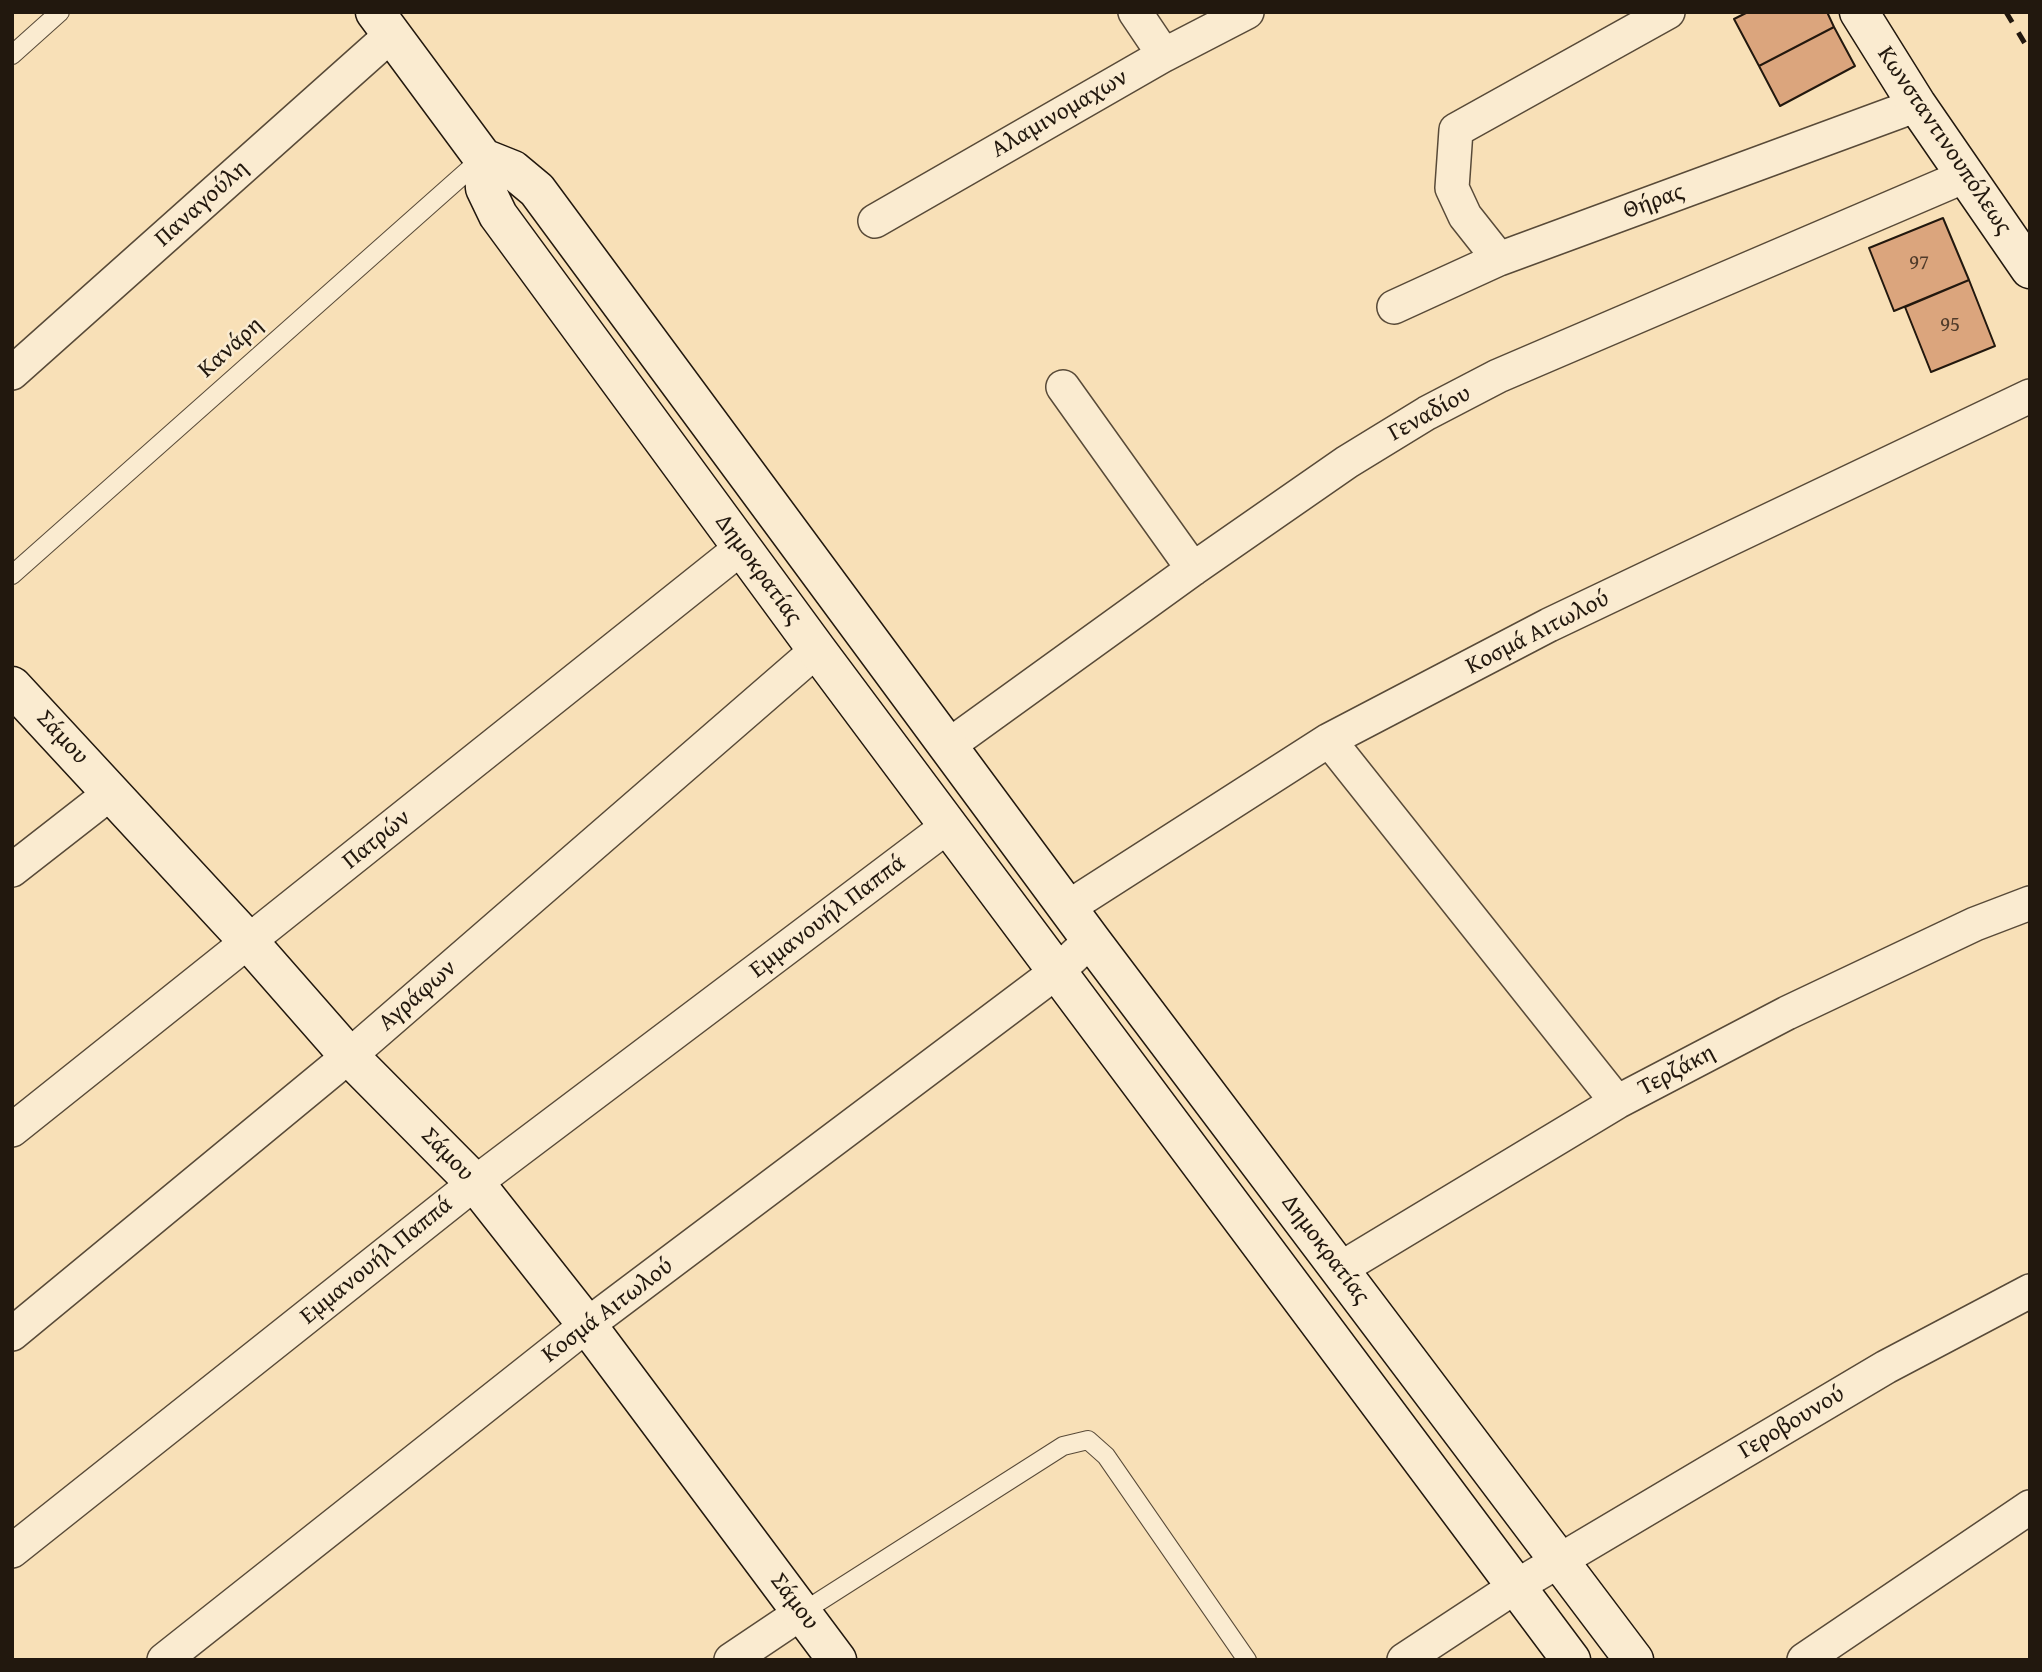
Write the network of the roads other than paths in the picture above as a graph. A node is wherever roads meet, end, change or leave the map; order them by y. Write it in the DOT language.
graph roads {
  1 [pos="60,12"];
  2 [pos="1135,12"];
  3 [pos="1247,12"];
  4 [pos="1668,12"];
  5 [pos="1859,12"];
  6 [pos="383,24"];
  7 [pos="12,55"];
  8 [pos="1164,55"];
  9 [pos="1917,105"];
  10 [pos="483,158"];
  11 [pos="1965,176"];
  12 [pos="875,220"];
  13 [pos="1499,259"];
  14 [pos="2030,270"];
  15 [pos="1394,307"];
  16 [pos="12,373"];
  17 [pos="1063,387"];
  18 [pos="2030,396"];
  19 [pos="741,548"];
  20 [pos="1193,569"];
  21 [pos="12,575"];
  22 [pos="817,650"];
  23 [pos="12,686"];
  24 [pos="1329,740"];
  25 [pos="948,746"];
  26 [pos="112,792"];
  27 [pos="948,826"];
  28 [pos="12,870"];
  29 [pos="2030,903"];
  30 [pos="1067,908"];
  31 [pos="1091,940"];
  32 [pos="249,942"];
  33 [pos="1059,970"];
  34 [pos="349,1055"];
  35 [pos="1618,1102"];
  36 [pos="12,1130"];
  37 [pos="475,1183"];
  38 [pos="1340,1269"];
  39 [pos="2030,1291"];
  40 [pos="587,1325"];
  41 [pos="12,1334"];
  42 [pos="2030,1507"];
  43 [pos="12,1551"];
  44 [pos="1558,1561"];
  45 [pos="1515,1587"];
  46 [pos="801,1612"];
  47 [pos="164,1660"];
  48 [pos="731,1660"];
  49 [pos="837,1660"];
  50 [pos="1247,1660"];
  51 [pos="1404,1660"];
  52 [pos="1571,1660"];
  53 [pos="1634,1660"];
  54 [pos="1804,1660"];
  1 -- 7 [label="lane"];
  2 -- 8 [label="street"];
  3 -- 8 [label="street, Αλαμινομαχων"];
  4 -- 13 [label="street"];
  5 -- 9 [label="main road, Κωνσταντινουπόλεως"];
  6 -- 10 [label="main road, Δημοκρατίας"];
  6 -- 16 [label="street, Παναγούλη"];
  8 -- 12 [label="street, Αλαμινομαχων"];
  9 -- 11 [label="main road, Κωνσταντινουπόλεως"];
  9 -- 13 [label="street, Θήρας"];
  10 -- 19 [label="main road, Δημοκρατίας"];
  10 -- 21 [label="lane, Κανάρη"];
  10 -- 25 [label="main road, Δημοκρατίας"];
  11 -- 14 [label="main road, Κωνσταντινουπόλεως"];
  11 -- 20 [label="street, Γεναδίου"];
  13 -- 15 [label="street, Θήρας"];
  17 -- 20 [label="street"];
  18 -- 24 [label="street, Κοσμά Αιτωλού"];
  19 -- 22 [label="main road, Δημοκρατίας"];
  19 -- 32 [label="street, Πατρών"];
  20 -- 25 [label="street, Γεναδίου"];
  22 -- 27 [label="main road, Δημοκρατίας"];
  22 -- 34 [label="street, Αγράφων"];
  23 -- 26 [label="main road, Σάμου"];
  24 -- 30 [label="street, Κοσμά Αιτωλού"];
  24 -- 35 [label="street"];
  25 -- 30 [label="main road, Δημοκρατίας"];
  26 -- 28 [label="street"];
  26 -- 32 [label="main road, Σάμου"];
  27 -- 33 [label="main road, Δημοκρατίας"];
  27 -- 37 [label="street, Εμμανουήλ Παππά"];
  29 -- 35 [label="street, Τερζάκη"];
  30 -- 31 [label="main road, Δημοκρατίας"];
  31 -- 33 [label="street"];
  31 -- 38 [label="main road, Δημοκρατίας"];
  32 -- 34 [label="main road, Σάμου"];
  32 -- 36 [label="street, Πατρών"];
  33 -- 40 [label="street, Κοσμά Αιτωλού"];
  33 -- 45 [label="main road, Δημοκρατίας"];
  34 -- 37 [label="main road, Σάμου"];
  34 -- 41 [label="street, Αγράφων"];
  35 -- 38 [label="street, Τερζάκη"];
  37 -- 40 [label="main road, Σάμου"];
  37 -- 43 [label="street, Εμμανουήλ Παππά"];
  38 -- 44 [label="main road, Δημοκρατίας"];
  39 -- 44 [label="street, Γεροβουνού"];
  40 -- 46 [label="main road, Σάμου"];
  40 -- 47 [label="street, Κοσμά Αιτωλού"];
  42 -- 54 [label="street"];
  44 -- 45 [label="street"];
  44 -- 53 [label="main road, Δημοκρατίας"];
  45 -- 51 [label="street"];
  45 -- 52 [label="main road, Δημοκρατίας"];
  46 -- 48 [label="street"];
  46 -- 49 [label="main road, Σάμου"];
  46 -- 50 [label="lane"];
}
